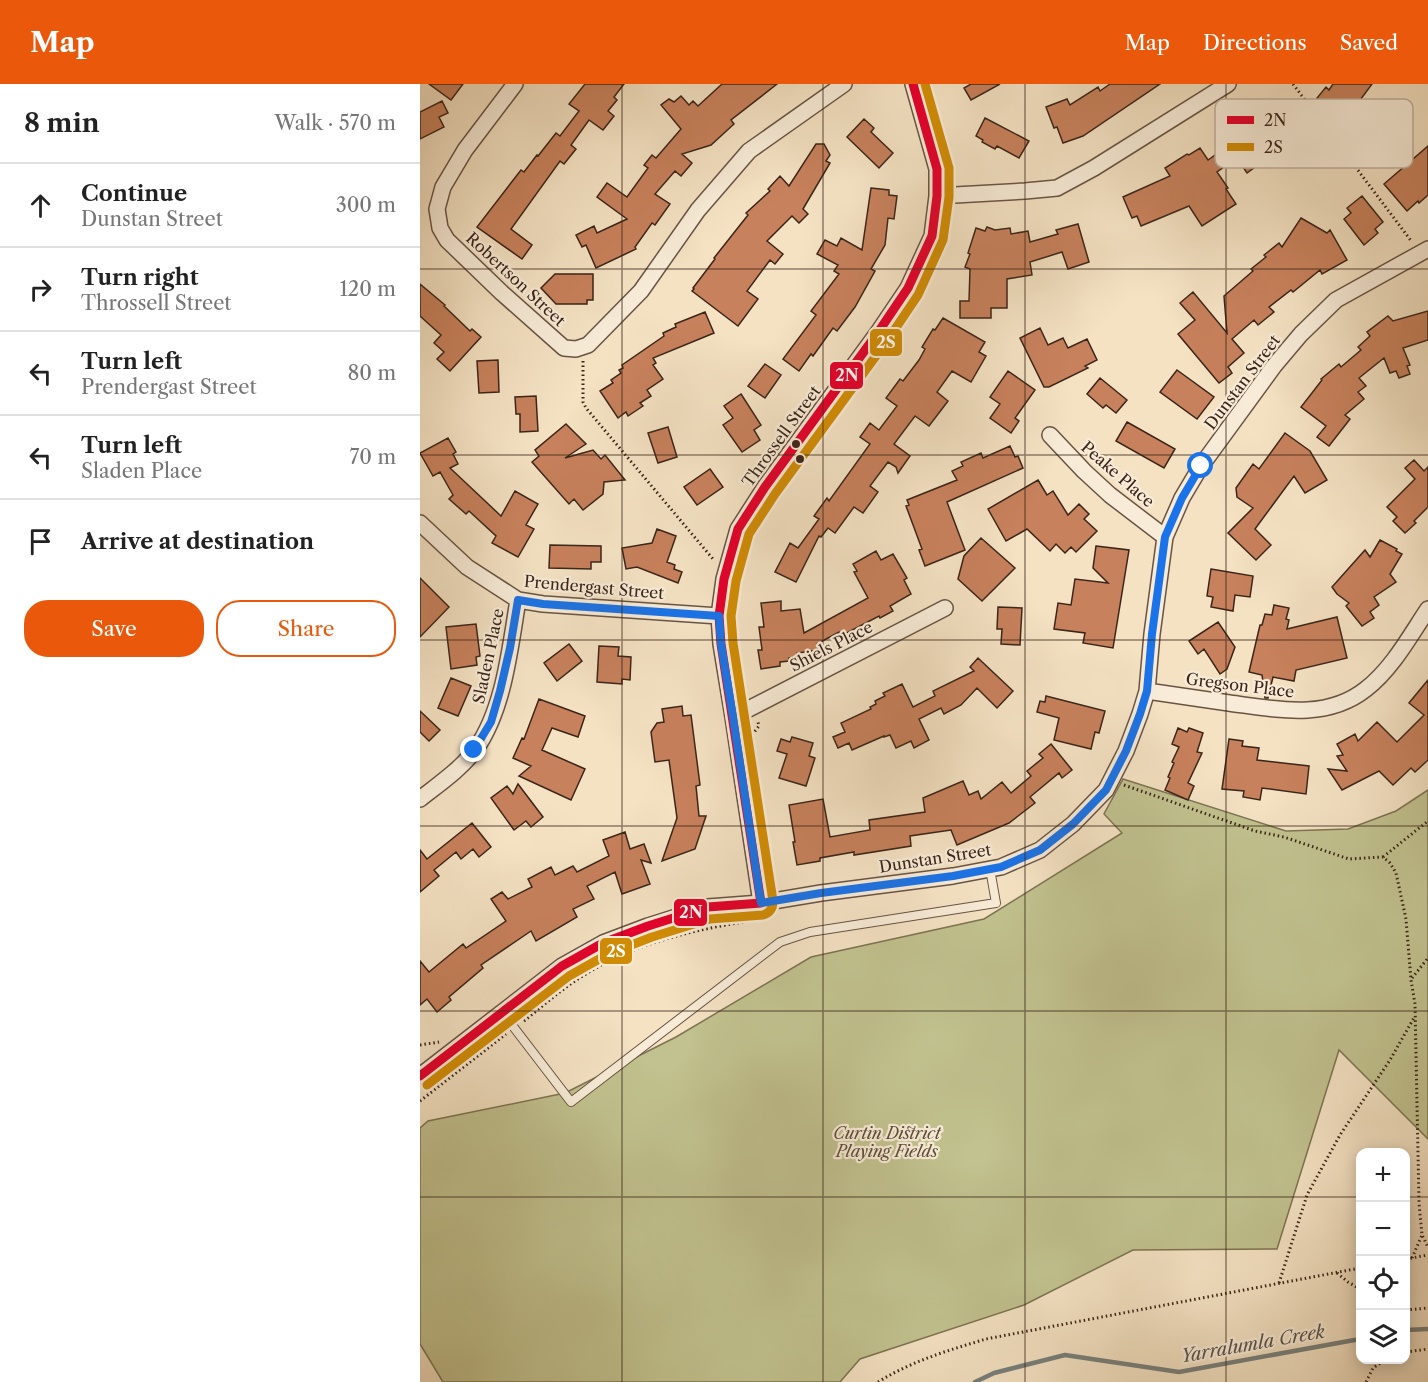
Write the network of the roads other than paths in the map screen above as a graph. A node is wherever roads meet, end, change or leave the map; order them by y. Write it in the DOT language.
graph roads {
  1 [pos="515,84"];
  2 [pos="844,84"];
  3 [pos="913,84"];
  4 [pos="1228,84"];
  5 [pos="937,195"];
  6 [pos="1424,251"];
  7 [pos="1050,435"];
  8 [pos="420,523"];
  9 [pos="1165,537"];
  10 [pos="518,600"];
  11 [pos="945,608"];
  12 [pos="1428,609"];
  13 [pos="719,616"];
  14 [pos="1147,691"];
  15 [pos="733,717"];
  16 [pos="420,799"];
  17 [pos="990,869"];
  18 [pos="761,903"];
  19 [pos="502,1012"];
  20 [pos="420,1076"];
  1 -- 2 [label="street, Robertson Street"];
  3 -- 5 [label="street, Throssell Street"];
  4 -- 5 [label="street"];
  5 -- 13 [label="street, Throssell Street"];
  6 -- 9 [label="street, Dunstan Street"];
  7 -- 9 [label="street, Peake Place"];
  8 -- 10 [label="street, Prendergast Street"];
  9 -- 14 [label="street, Dunstan Street"];
  10 -- 13 [label="street, Prendergast Street"];
  10 -- 16 [label="street, Sladen Place"];
  11 -- 15 [label="street, Shiels Place"];
  12 -- 14 [label="street, Gregson Place"];
  13 -- 15 [label="street, Throssell Street"];
  14 -- 17 [label="street, Dunstan Street"];
  15 -- 18 [label="street, Throssell Street"];
  17 -- 18 [label="street, Dunstan Street"];
  17 -- 19 [label="lane"];
  18 -- 19 [label="street, Dunstan Street"];
  19 -- 20 [label="street, Dunstan Street"];
}
